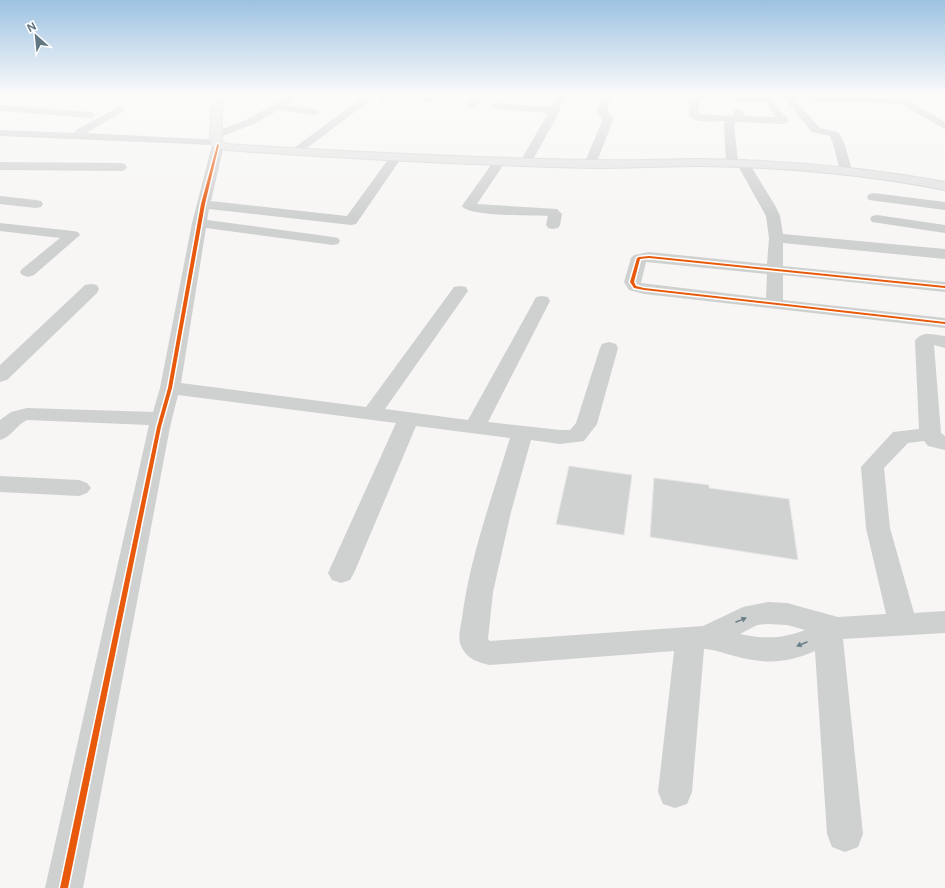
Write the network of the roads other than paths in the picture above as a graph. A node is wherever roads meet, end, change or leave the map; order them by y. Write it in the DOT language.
graph roads {
  1 [pos="87,136"];
  2 [pos="217,136"];
  3 [pos="225,136"];
  4 [pos="316,136"];
  5 [pos="540,136"];
  6 [pos="601,136"];
  7 [pos="732,136"];
  8 [pos="835,136"];
  9 [pos="217,141"];
  10 [pos="295,152"];
  11 [pos="396,157"];
  12 [pos="500,161"];
  13 [pos="526,162"];
  14 [pos="737,163"];
  15 [pos="590,164"];
  16 [pos="0,166"];
  17 [pos="121,167"];
  18 [pos="846,171"];
  19 [pos="943,185"];
  20 [pos="874,197"];
  21 [pos="0,200"];
  22 [pos="36,204"];
  23 [pos="945,206"];
  24 [pos="201,214"];
  25 [pos="877,219"];
  26 [pos="351,221"];
  27 [pos="553,225"];
  28 [pos="0,227"];
  29 [pos="945,229"];
  30 [pos="776,238"];
  31 [pos="938,253"];
  32 [pos="774,269"];
  33 [pos="28,272"];
  34 [pos="945,283"];
  35 [pos="945,287"];
  36 [pos="91,288"];
  37 [pos="460,291"];
  38 [pos="542,301"];
  39 [pos="774,303"];
  40 [pos="919,320"];
  41 [pos="945,323"];
  42 [pos="936,341"];
  43 [pos="610,348"];
  44 [pos="0,376"];
  45 [pos="170,388"];
  46 [pos="372,413"];
  47 [pos="409,418"];
  48 [pos="161,419"];
  49 [pos="475,426"];
  50 [pos="523,432"];
  51 [pos="0,433"];
  52 [pos="938,439"];
  53 [pos="0,484"];
  54 [pos="79,488"];
  55 [pos="341,572"];
  56 [pos="945,622"];
  57 [pos="903,625"];
  58 [pos="833,631"];
  59 [pos="698,637"];
  60 [pos="674,792"];
  61 [pos="845,834"];
  62 [pos="64,888"];
  1 -- 9 [label="street"];
  2 -- 9 [label="main road"];
  3 -- 9 [label="street"];
  4 -- 10 [label="street"];
  5 -- 13 [label="street"];
  6 -- 15 [label="street"];
  7 -- 14 [label="street"];
  8 -- 18 [label="street"];
  9 -- 10 [label="main road"];
  9 -- 24 [label="street"];
  10 -- 11 [label="main road"];
  11 -- 12 [label="main road"];
  11 -- 26 [label="street"];
  12 -- 13 [label="main road"];
  12 -- 27 [label="street"];
  13 -- 15 [label="main road"];
  14 -- 15 [label="main road"];
  14 -- 18 [label="main road"];
  14 -- 30 [label="street"];
  16 -- 17 [label="street"];
  18 -- 19 [label="main road"];
  20 -- 23 [label="street"];
  21 -- 22 [label="street"];
  24 -- 26 [label="street"];
  24 -- 26 [label="street"];
  24 -- 45 [label="street"];
  25 -- 29 [label="street"];
  28 -- 33 [label="street"];
  30 -- 31 [label="street"];
  30 -- 32 [label="street"];
  31 -- 34 [label="street"];
  32 -- 35 [label="street"];
  32 -- 39 [label="street"];
  32 -- 39 [label="street"];
  36 -- 44 [label="street"];
  37 -- 46 [label="street"];
  38 -- 49 [label="street"];
  39 -- 40 [label="street"];
  40 -- 41 [label="street"];
  40 -- 42 [label="street"];
  42 -- 52 [label="street"];
  43 -- 50 [label="street"];
  45 -- 46 [label="street"];
  45 -- 48 [label="street"];
  46 -- 47 [label="street"];
  47 -- 49 [label="street"];
  47 -- 55 [label="street"];
  48 -- 51 [label="street"];
  48 -- 62 [label="street"];
  49 -- 50 [label="street"];
  50 -- 59 [label="street"];
  52 -- 57 [label="street"];
  53 -- 54 [label="street"];
  56 -- 57 [label="street"];
  57 -- 58 [label="street"];
  58 -- 59 [label="street"];
  58 -- 61 [label="street"];
  59 -- 60 [label="street"];
}
